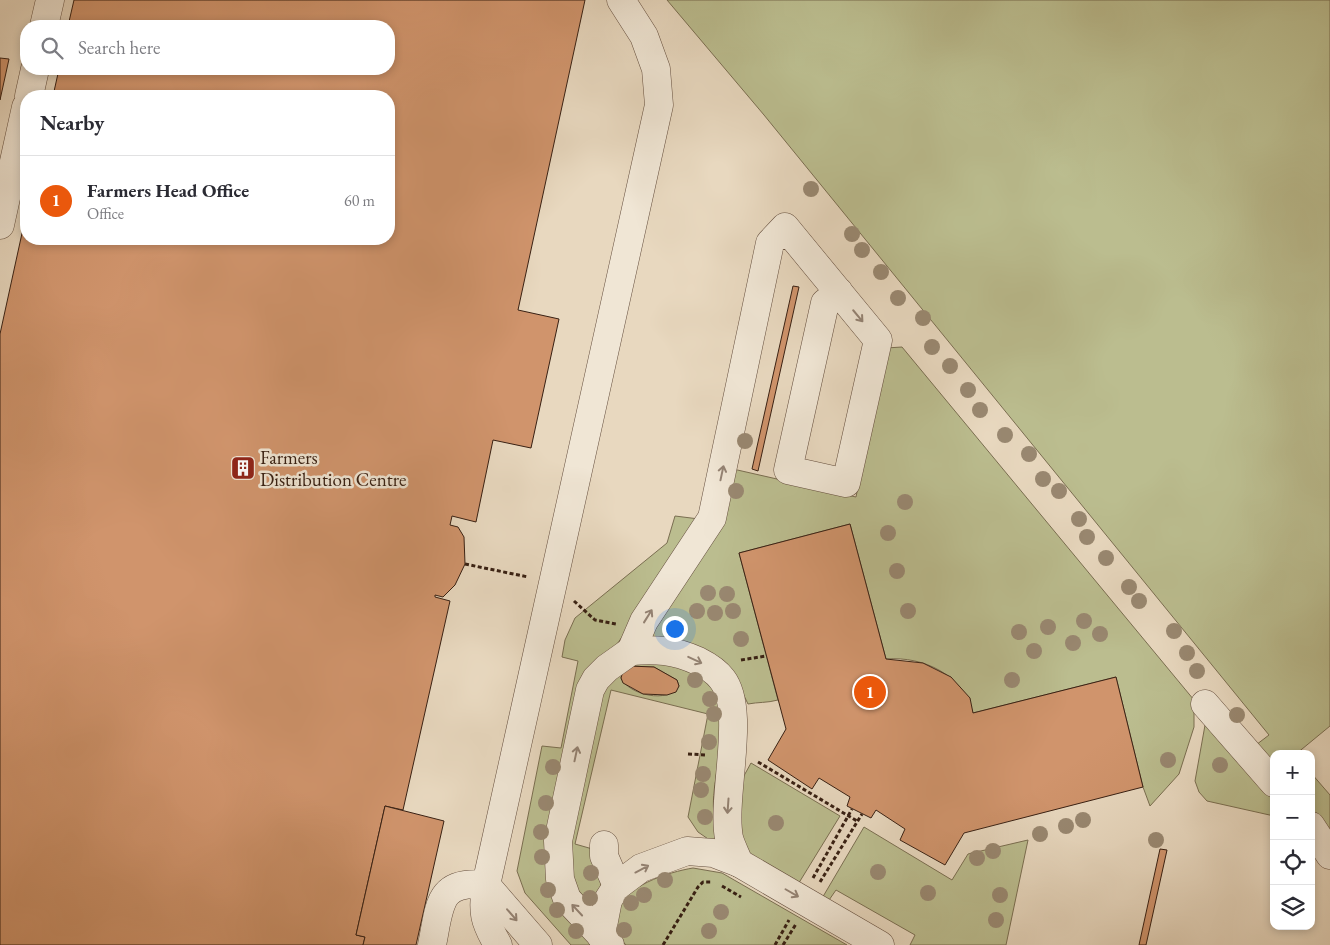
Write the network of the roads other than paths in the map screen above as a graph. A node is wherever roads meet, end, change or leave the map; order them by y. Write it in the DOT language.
graph roads {
  1 [pos="50,0"];
  2 [pos="622,0"];
  3 [pos="45,20"];
  4 [pos="34,75"];
  5 [pos="30,90"];
  6 [pos="20,134"];
  7 [pos="0,225"];
  8 [pos="838,292"];
  9 [pos="631,652"];
  10 [pos="1205,704"];
  11 [pos="1270,778"];
  12 [pos="1315,832"];
  13 [pos="604,845"];
  14 [pos="1330,855"];
  15 [pos="739,863"];
  16 [pos="486,885"];
  17 [pos="617,886"];
  18 [pos="605,940"];
  19 [pos="432,945"];
  20 [pos="498,945"];
  21 [pos="538,945"];
  22 [pos="880,945"];
  1 -- 3 [label="lane"];
  2 -- 16 [label="lane"];
  4 -- 5 [label="lane"];
  6 -- 7 [label="lane"];
  8 -- 8 [label="lane, one-way"];
  9 -- 8 [label="lane, one-way"];
  9 -- 15 [label="lane, one-way"];
  18 -- 9 [label="lane, one-way"];
  10 -- 11 [label="lane"];
  12 -- 14 [label="lane"];
  13 -- 17 [label="lane"];
  17 -- 15 [label="lane, one-way"];
  15 -- 22 [label="lane, one-way"];
  16 -- 19 [label="lane"];
  16 -- 20 [label="lane"];
  16 -- 21 [label="lane, one-way"];
  17 -- 18 [label="lane"];
}
